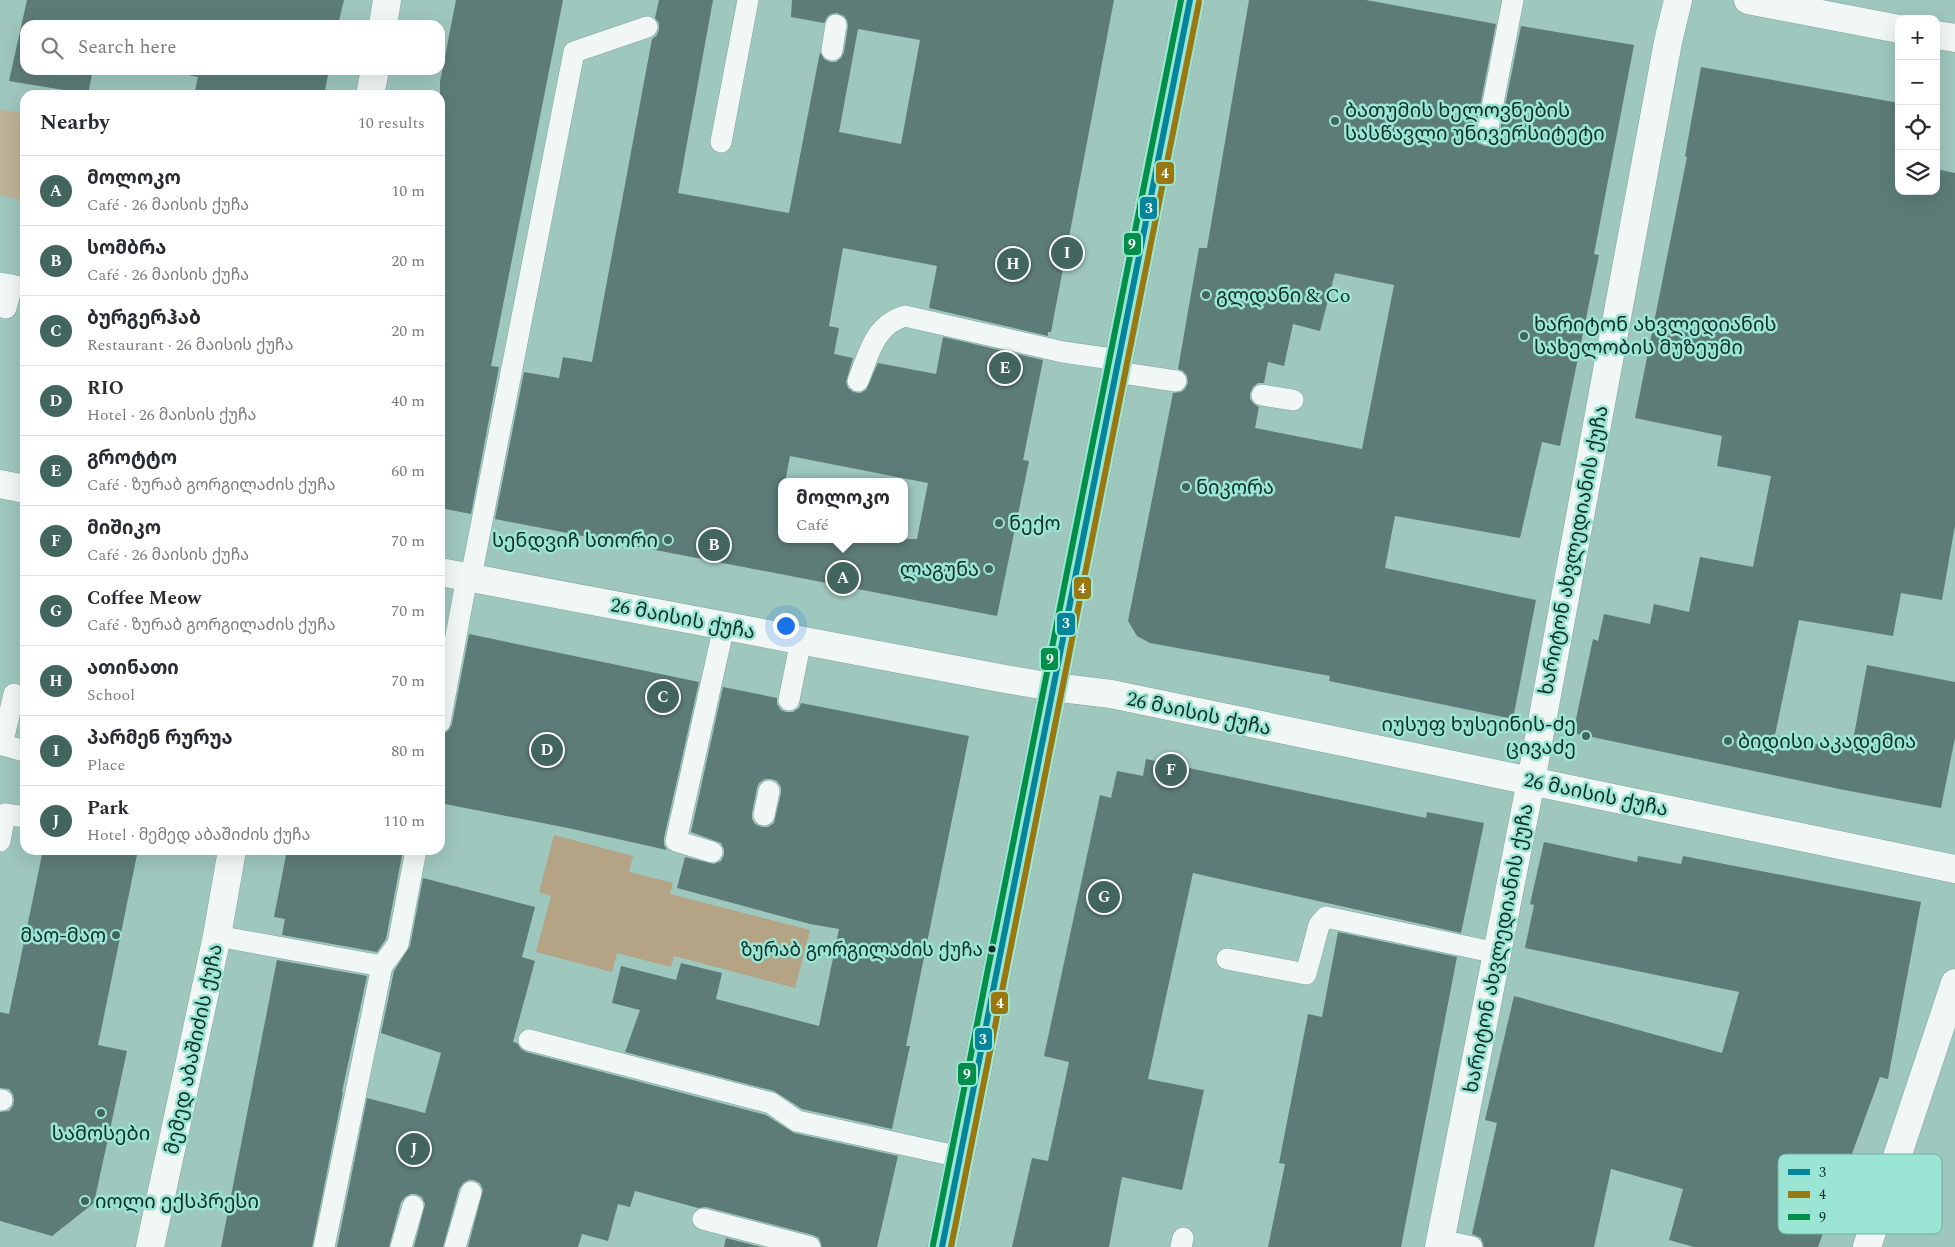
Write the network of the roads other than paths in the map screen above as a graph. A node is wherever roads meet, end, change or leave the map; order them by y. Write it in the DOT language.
graph roads {
  1 [pos="387,0"];
  2 [pos="748,0"];
  3 [pos="1190,0"];
  4 [pos="1513,0"];
  5 [pos="1678,0"];
  6 [pos="1748,0"];
  7 [pos="1792,4"];
  8 [pos="384,20"];
  9 [pos="836,25"];
  10 [pos="647,27"];
  11 [pos="1895,28"];
  12 [pos="1940,36"];
  13 [pos="1955,38"];
  14 [pos="832,50"];
  15 [pos="374,75"];
  16 [pos="371,90"];
  17 [pos="1487,134"];
  18 [pos="721,142"];
  19 [pos="12,286"];
  20 [pos="6,308"];
  21 [pos="1117,366"];
  22 [pos="858,381"];
  23 [pos="1176,381"];
  24 [pos="1262,395"];
  25 [pos="1293,400"];
  26 [pos="0,484"];
  27 [pos="20,488"];
  28 [pos="445,573"];
  29 [pos="469,577"];
  30 [pos="724,626"];
  31 [pos="801,640"];
  32 [pos="1053,687"];
  33 [pos="14,694"];
  34 [pos="445,697"];
  35 [pos="788,700"];
  36 [pos="20,750"];
  37 [pos="1531,781"];
  38 [pos="769,790"];
  39 [pos="764,815"];
  40 [pos="20,816"];
  41 [pos="0,841"];
  42 [pos="712,852"];
  43 [pos="227,855"];
  44 [pos="415,855"];
  45 [pos="1955,869"];
  46 [pos="217,936"];
  47 [pos="1497,952"];
  48 [pos="1227,959"];
  49 [pos="382,966"];
  50 [pos="1955,983"];
  51 [pos="529,1040"];
  52 [pos="1899,1154"];
  53 [pos="960,1157"];
  54 [pos="471,1192"];
  55 [pos="413,1206"];
  56 [pos="703,1219"];
  57 [pos="1872,1234"];
  58 [pos="1439,1243"];
  59 [pos="150,1247"];
  60 [pos="324,1247"];
  61 [pos="402,1247"];
  62 [pos="456,1247"];
  63 [pos="810,1247"];
  64 [pos="942,1247"];
  65 [pos="1472,1247"];
  66 [pos="1868,1247"];
  1 -- 8 [label="street"];
  2 -- 18 [label="lane"];
  3 -- 21 [label="street"];
  4 -- 17 [label="lane"];
  5 -- 37 [label="street, ხარიტონ ახვლედიანის ქუჩა"];
  6 -- 7 [label="street"];
  7 -- 11 [label="street"];
  9 -- 14 [label="lane"];
  10 -- 29 [label="lane"];
  12 -- 13 [label="street"];
  15 -- 16 [label="street"];
  19 -- 20 [label="lane"];
  21 -- 22 [label="lane"];
  21 -- 23 [label="lane"];
  21 -- 32 [label="street"];
  24 -- 25 [label="lane"];
  26 -- 27 [label="street"];
  28 -- 29 [label="street, 26 მაისის ქუჩა"];
  29 -- 30 [label="street, 26 მაისის ქუჩა"];
  29 -- 34 [label="lane"];
  30 -- 31 [label="street, 26 მაისის ქუჩა"];
  30 -- 42 [label="lane"];
  31 -- 32 [label="street, 26 მაისის ქუჩა"];
  31 -- 35 [label="lane"];
  32 -- 37 [label="street, 26 მაისის ქუჩა"];
  32 -- 53 [label="street"];
  33 -- 36 [label="lane"];
  37 -- 45 [label="street, 26 მაისის ქუჩა"];
  37 -- 47 [label="street, ხარიტონ ახვლედიანის ქუჩა"];
  38 -- 39 [label="lane"];
  40 -- 41 [label="lane"];
  43 -- 46 [label="street, მემედ აბაშიძის ქუჩა"];
  44 -- 49 [label="lane"];
  46 -- 49 [label="lane"];
  46 -- 59 [label="street, მემედ აბაშიძის ქუჩა"];
  47 -- 48 [label="lane"];
  47 -- 58 [label="street, ხარიტონ ახვლედიანის ქუჩა"];
  49 -- 60 [label="lane"];
  50 -- 52 [label="street"];
  51 -- 53 [label="lane"];
  53 -- 64 [label="street"];
  54 -- 62 [label="lane"];
  55 -- 61 [label="lane"];
  56 -- 63 [label="lane"];
  57 -- 66 [label="street"];
  58 -- 65 [label="lane"];
}
